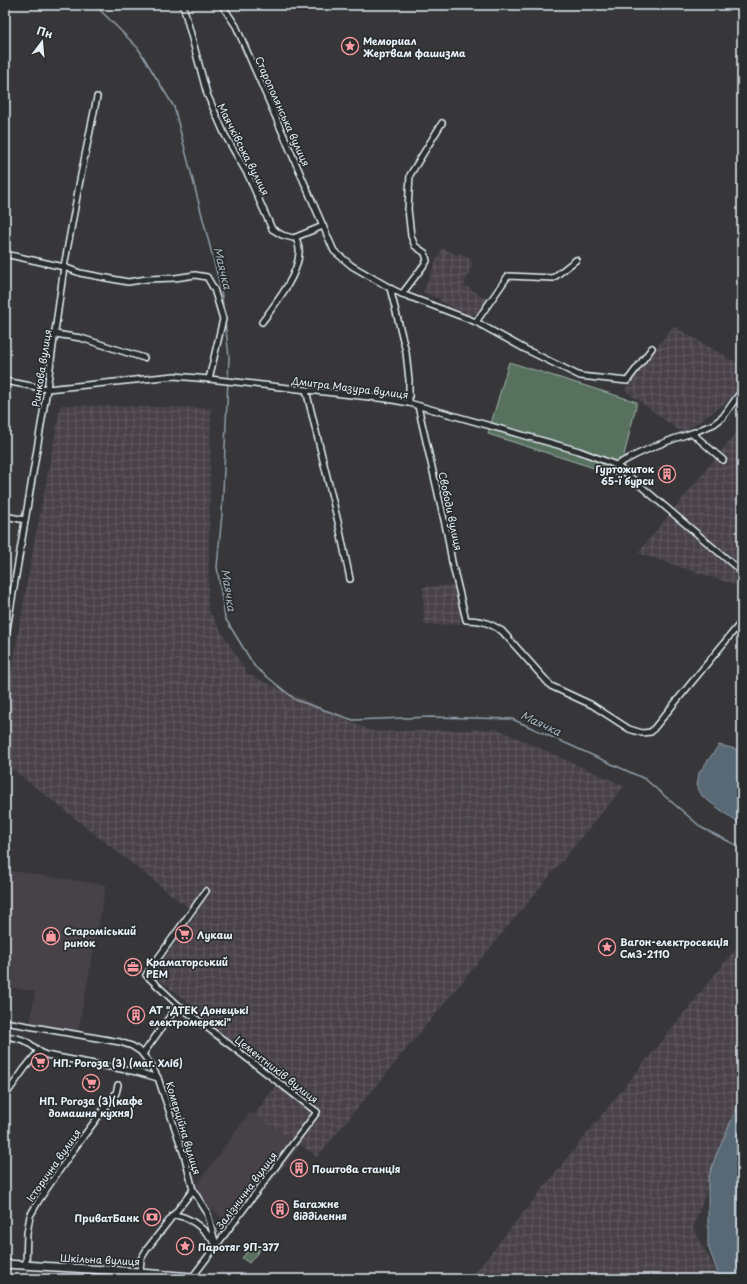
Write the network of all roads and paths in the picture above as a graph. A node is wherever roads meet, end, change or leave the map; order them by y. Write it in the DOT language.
graph roads {
  1 [pos="183,5"];
  2 [pos="222,5"];
  3 [pos="97,97"];
  4 [pos="442,123"];
  5 [pos="323,226"];
  6 [pos="296,237"];
  7 [pos="5,254"];
  8 [pos="576,260"];
  9 [pos="64,267"];
  10 [pos="390,288"];
  11 [pos="402,294"];
  12 [pos="262,322"];
  13 [pos="476,322"];
  14 [pos="56,334"];
  15 [pos="652,348"];
  16 [pos="144,358"];
  17 [pos="212,379"];
  18 [pos="5,381"];
  19 [pos="47,389"];
  20 [pos="306,390"];
  21 [pos="742,390"];
  22 [pos="409,403"];
  23 [pos="418,406"];
  24 [pos="692,433"];
  25 [pos="723,460"];
  26 [pos="616,465"];
  27 [pos="5,516"];
  28 [pos="25,520"];
  29 [pos="742,572"];
  30 [pos="350,579"];
  31 [pos="742,621"];
  32 [pos="5,641"];
  33 [pos="206,891"];
  34 [pos="178,1005"];
  35 [pos="5,1022"];
  36 [pos="5,1036"];
  37 [pos="38,1052"];
  38 [pos="143,1054"];
  39 [pos="158,1078"];
  40 [pos="118,1085"];
  41 [pos="5,1096"];
  42 [pos="317,1112"];
  43 [pos="193,1190"];
  44 [pos="173,1215"];
  45 [pos="216,1245"];
  46 [pos="5,1264"];
  47 [pos="26,1265"];
  48 [pos="140,1275"];
  49 [pos="192,1278"];
  1 -- 6 [label="street, Маячківська вулиця"];
  2 -- 5 [label="street, Старополянська вулиця"];
  3 -- 9 [label="street, Ринкова вулиця"];
  4 -- 11 [label="street"];
  5 -- 6 [label="street"];
  5 -- 10 [label="street, Старополянська вулиця"];
  6 -- 12 [label="street"];
  7 -- 9 [label="street"];
  8 -- 13 [label="street"];
  9 -- 14 [label="street, Ринкова вулиця"];
  9 -- 17 [label="street"];
  10 -- 11 [label="street, Старополянська вулиця"];
  10 -- 22 [label="street"];
  11 -- 13 [label="street, Старополянська вулиця"];
  13 -- 15 [label="street, Старополянська вулиця"];
  14 -- 16 [label="street"];
  14 -- 19 [label="street, Ринкова вулиця"];
  17 -- 19 [label="street, Дмитра Мазура вулиця"];
  17 -- 20 [label="street, Дмитра Мазура вулиця"];
  18 -- 19 [label="street, Дмитра Мазура вулиця"];
  19 -- 28 [label="street, Ринкова вулиця"];
  20 -- 22 [label="street, Дмитра Мазура вулиця"];
  20 -- 30 [label="street"];
  21 -- 24 [label="street"];
  22 -- 23 [label="street, Дмитра Мазура вулиця"];
  23 -- 26 [label="street, Дмитра Мазура вулиця"];
  23 -- 31 [label="street, Свободи вулиця"];
  24 -- 25 [label="street"];
  24 -- 26 [label="street"];
  26 -- 29 [label="street, Дмитра Мазура вулиця"];
  27 -- 28 [label="street"];
  28 -- 32 [label="street, Ринкова вулиця"];
  33 -- 34 [label="street, Цементників вулиця"];
  34 -- 38 [label="street"];
  34 -- 42 [label="street, Цементників вулиця"];
  35 -- 38 [label="street"];
  36 -- 37 [label="street, Комерційна вулиця"];
  37 -- 39 [label="street, Комерційна вулиця"];
  37 -- 41 [label="street"];
  38 -- 39 [label="street"];
  39 -- 43 [label="street, Комерційна вулиця"];
  40 -- 47 [label="street, Історична вулиця"];
  42 -- 45 [label="street, Залізнична вулиця"];
  43 -- 44 [label="street"];
  43 -- 45 [label="street, Комерційна вулиця"];
  44 -- 45 [label="street"];
  44 -- 48 [label="street"];
  45 -- 49 [label="street, Залізнична вулиця"];
  46 -- 47 [label="main road, Шкільна вулиця"];
  47 -- 48 [label="main road, Шкільна вулиця"];
  48 -- 49 [label="street, Шкільна вулиця"];
}
